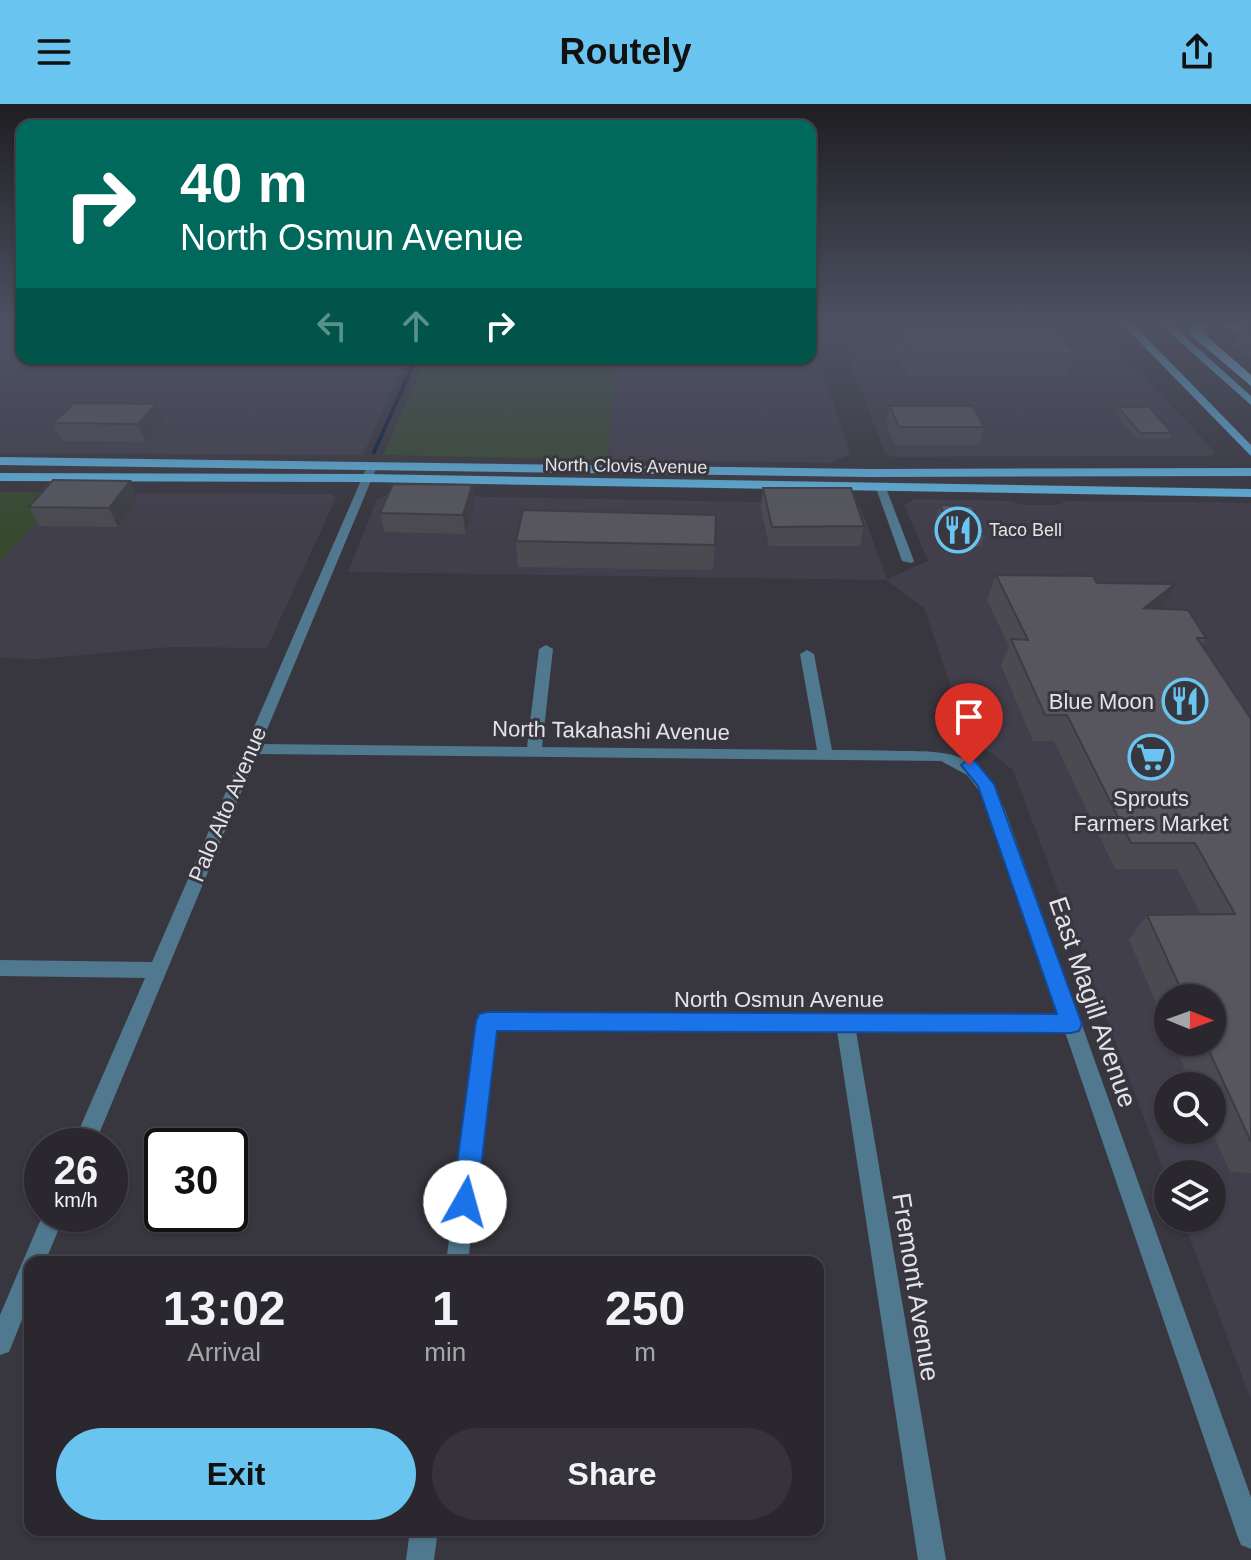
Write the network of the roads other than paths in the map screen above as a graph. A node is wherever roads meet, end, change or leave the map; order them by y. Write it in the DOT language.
graph roads {
  1 [pos="1194,393"];
  2 [pos="1251,452"];
  3 [pos="0,461"];
  4 [pos="370,471"];
  5 [pos="1065,471"];
  6 [pos="1251,472"];
  7 [pos="0,477"];
  8 [pos="881,488"];
  9 [pos="1251,493"];
  10 [pos="908,561"];
  11 [pos="546,649"];
  12 [pos="807,654"];
  13 [pos="250,749"];
  14 [pos="534,751"];
  15 [pos="825,754"];
  16 [pos="969,765"];
  17 [pos="0,968"];
  18 [pos="157,970"];
  19 [pos="845,1023"];
  20 [pos="1071,1024"];
  21 [pos="91,1128"];
  22 [pos="46,1232"];
  23 [pos="36,1256"];
  24 [pos="458,1256"];
  25 [pos="24,1286"];
  26 [pos="0,1343"];
  27 [pos="1251,1535"];
  28 [pos="423,1536"];
  29 [pos="420,1560"];
  30 [pos="932,1560"];
  1 -- 2 [label="main road"];
  3 -- 4 [label="main road, North Clovis Avenue"];
  4 -- 5 [label="main road, North Clovis Avenue"];
  4 -- 7 [label="main road, North Clovis Avenue"];
  4 -- 8 [label="main road, North Clovis Avenue"];
  4 -- 13 [label="street, Palo Alto Avenue"];
  5 -- 6 [label="main road, North Clovis Avenue"];
  5 -- 8 [label="main road"];
  8 -- 9 [label="main road, North Clovis Avenue"];
  8 -- 10 [label="street"];
  11 -- 14 [label="street"];
  12 -- 15 [label="street"];
  13 -- 14 [label="street, North Takahashi Avenue"];
  13 -- 18 [label="street, Palo Alto Avenue"];
  14 -- 15 [label="street, North Takahashi Avenue"];
  15 -- 16 [label="street, North Takahashi Avenue"];
  16 -- 20 [label="street, East Magill Avenue"];
  17 -- 18 [label="street"];
  18 -- 21 [label="street, Palo Alto Avenue"];
  19 -- 20 [label="street, North Osmun Avenue"];
  19 -- 24 [label="street, North Osmun Avenue"];
  19 -- 30 [label="street, Fremont Avenue"];
  20 -- 27 [label="street, East Magill Avenue"];
  22 -- 23 [label="street"];
  25 -- 26 [label="street"];
  28 -- 29 [label="street"];
}
